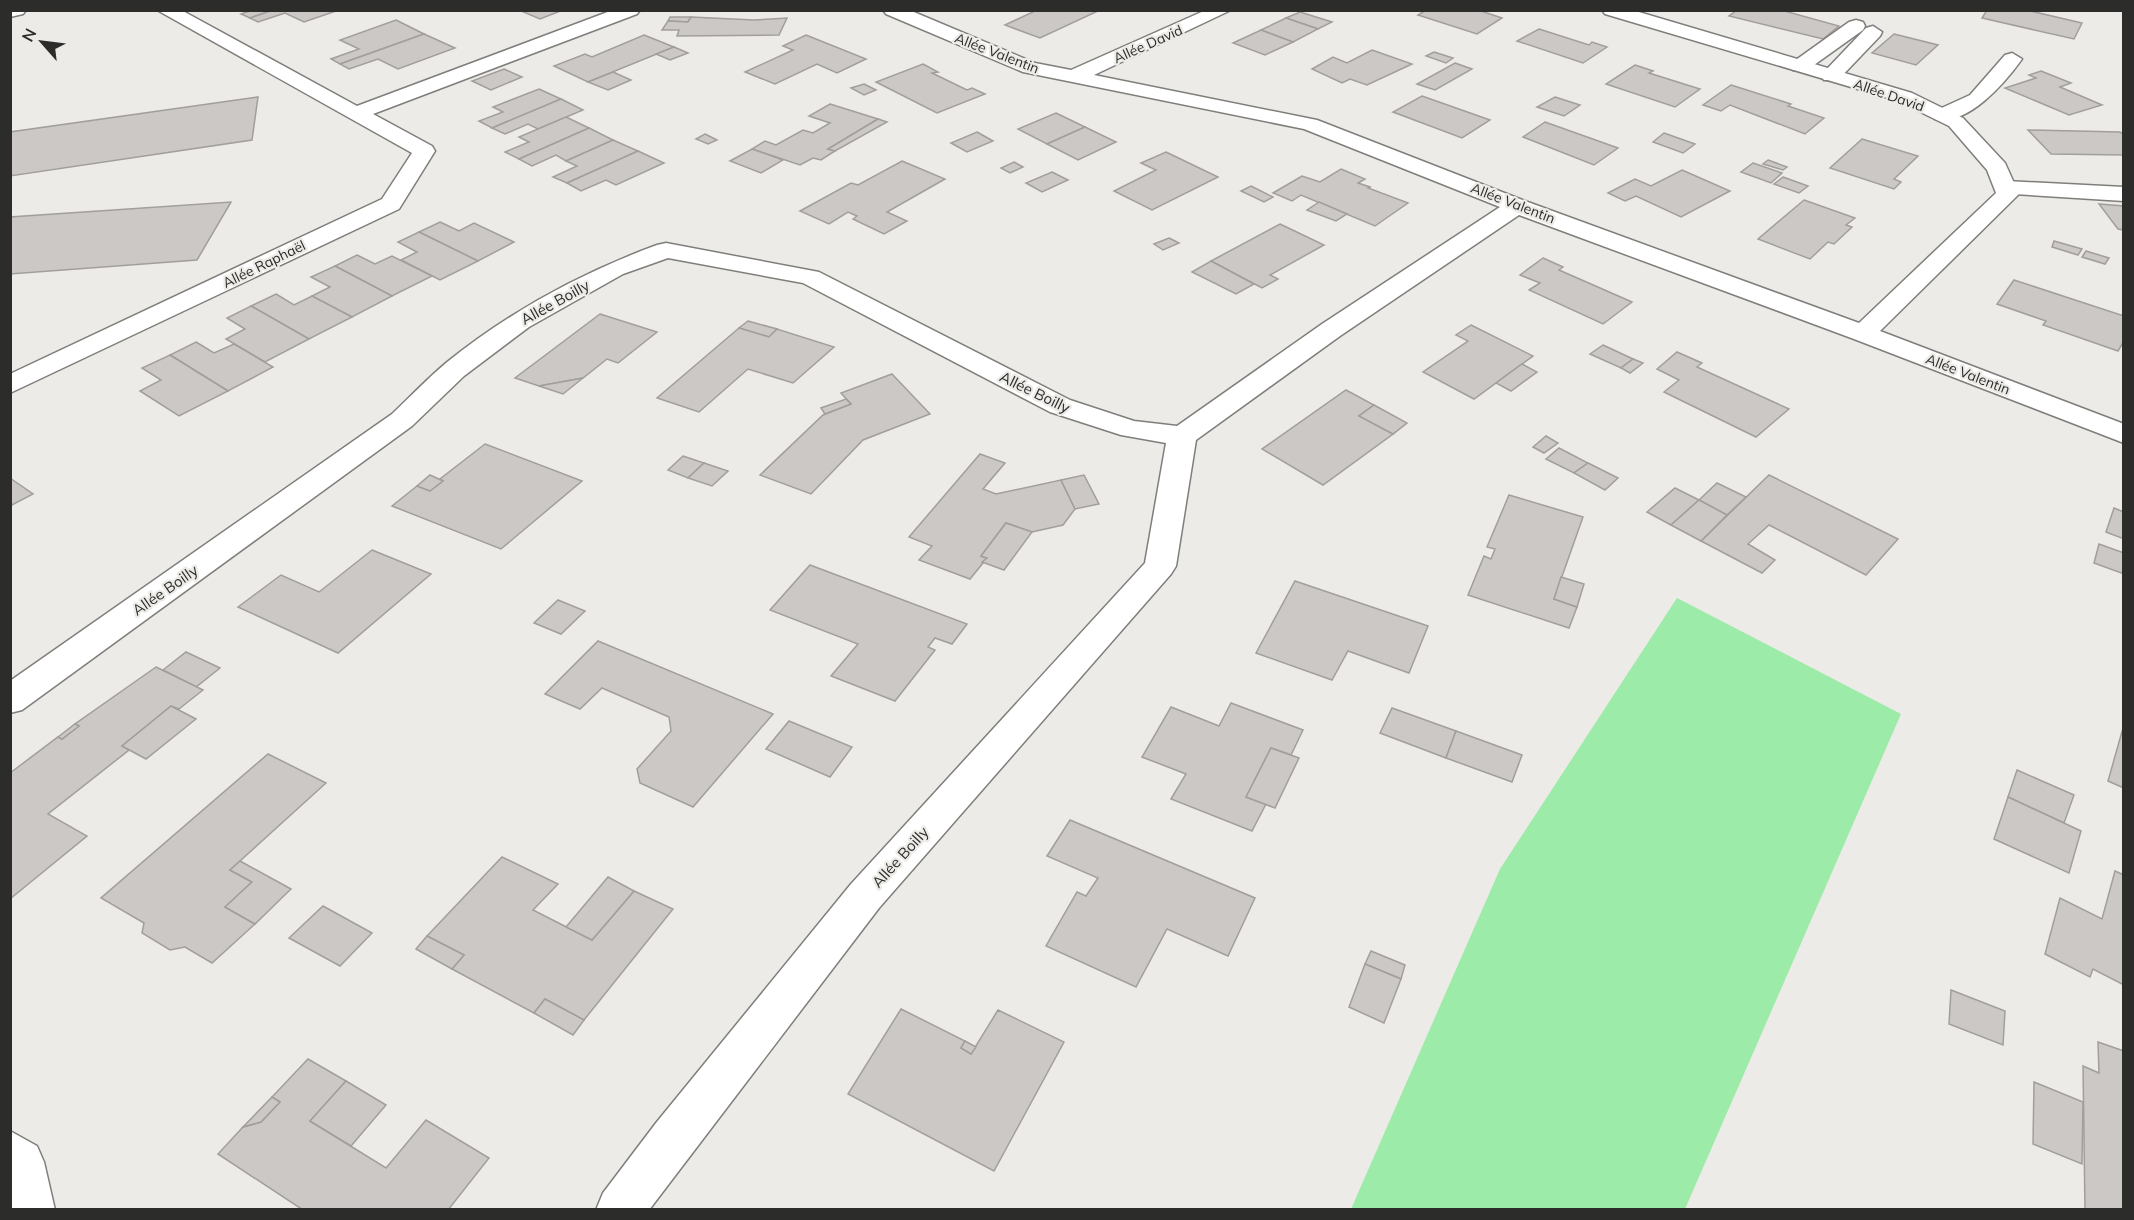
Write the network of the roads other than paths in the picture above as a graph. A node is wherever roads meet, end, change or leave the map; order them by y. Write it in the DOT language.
graph roads {
  1 [pos="17,10"];
  2 [pos="166,10"];
  3 [pos="631,10"];
  4 [pos="892,10"];
  5 [pos="1222,10"];
  6 [pos="1611,10"];
  7 [pos="10,12"];
  8 [pos="1856,26"];
  9 [pos="1878,27"];
  10 [pos="2012,59"];
  11 [pos="1800,66"];
  12 [pos="1831,76"];
  13 [pos="1073,77"];
  14 [pos="355,114"];
  15 [pos="1942,115"];
  16 [pos="2006,188"];
  17 [pos="2124,195"];
  18 [pos="1517,206"];
  19 [pos="1863,333"];
  20 [pos="10,386"];
  21 [pos="2124,434"];
  22 [pos="1182,436"];
  23 [pos="10,700"];
  24 [pos="10,1154"];
  25 [pos="31,1209"];
  26 [pos="620,1209"];
  1 -- 7 [label="street"];
  2 -- 14 [label="street, Allée Raphaël"];
  3 -- 14 [label="street"];
  4 -- 13 [label="street, Allée Valentin"];
  5 -- 13 [label="street, Allée David"];
  6 -- 11 [label="street, Allée David"];
  8 -- 11 [label="street"];
  9 -- 12 [label="street"];
  10 -- 15 [label="street"];
  11 -- 12 [label="street, Allée David"];
  12 -- 15 [label="street, Allée David"];
  13 -- 18 [label="street, Allée Valentin"];
  14 -- 20 [label="street, Allée Raphaël"];
  15 -- 16 [label="street, Allée David"];
  16 -- 17 [label="street"];
  16 -- 19 [label="street"];
  18 -- 19 [label="street, Allée Valentin"];
  18 -- 22 [label="street"];
  19 -- 21 [label="street, Allée Valentin"];
  22 -- 23 [label="street, Allée Boilly"];
  22 -- 26 [label="street, Allée Boilly"];
  24 -- 25 [label="street"];
}
